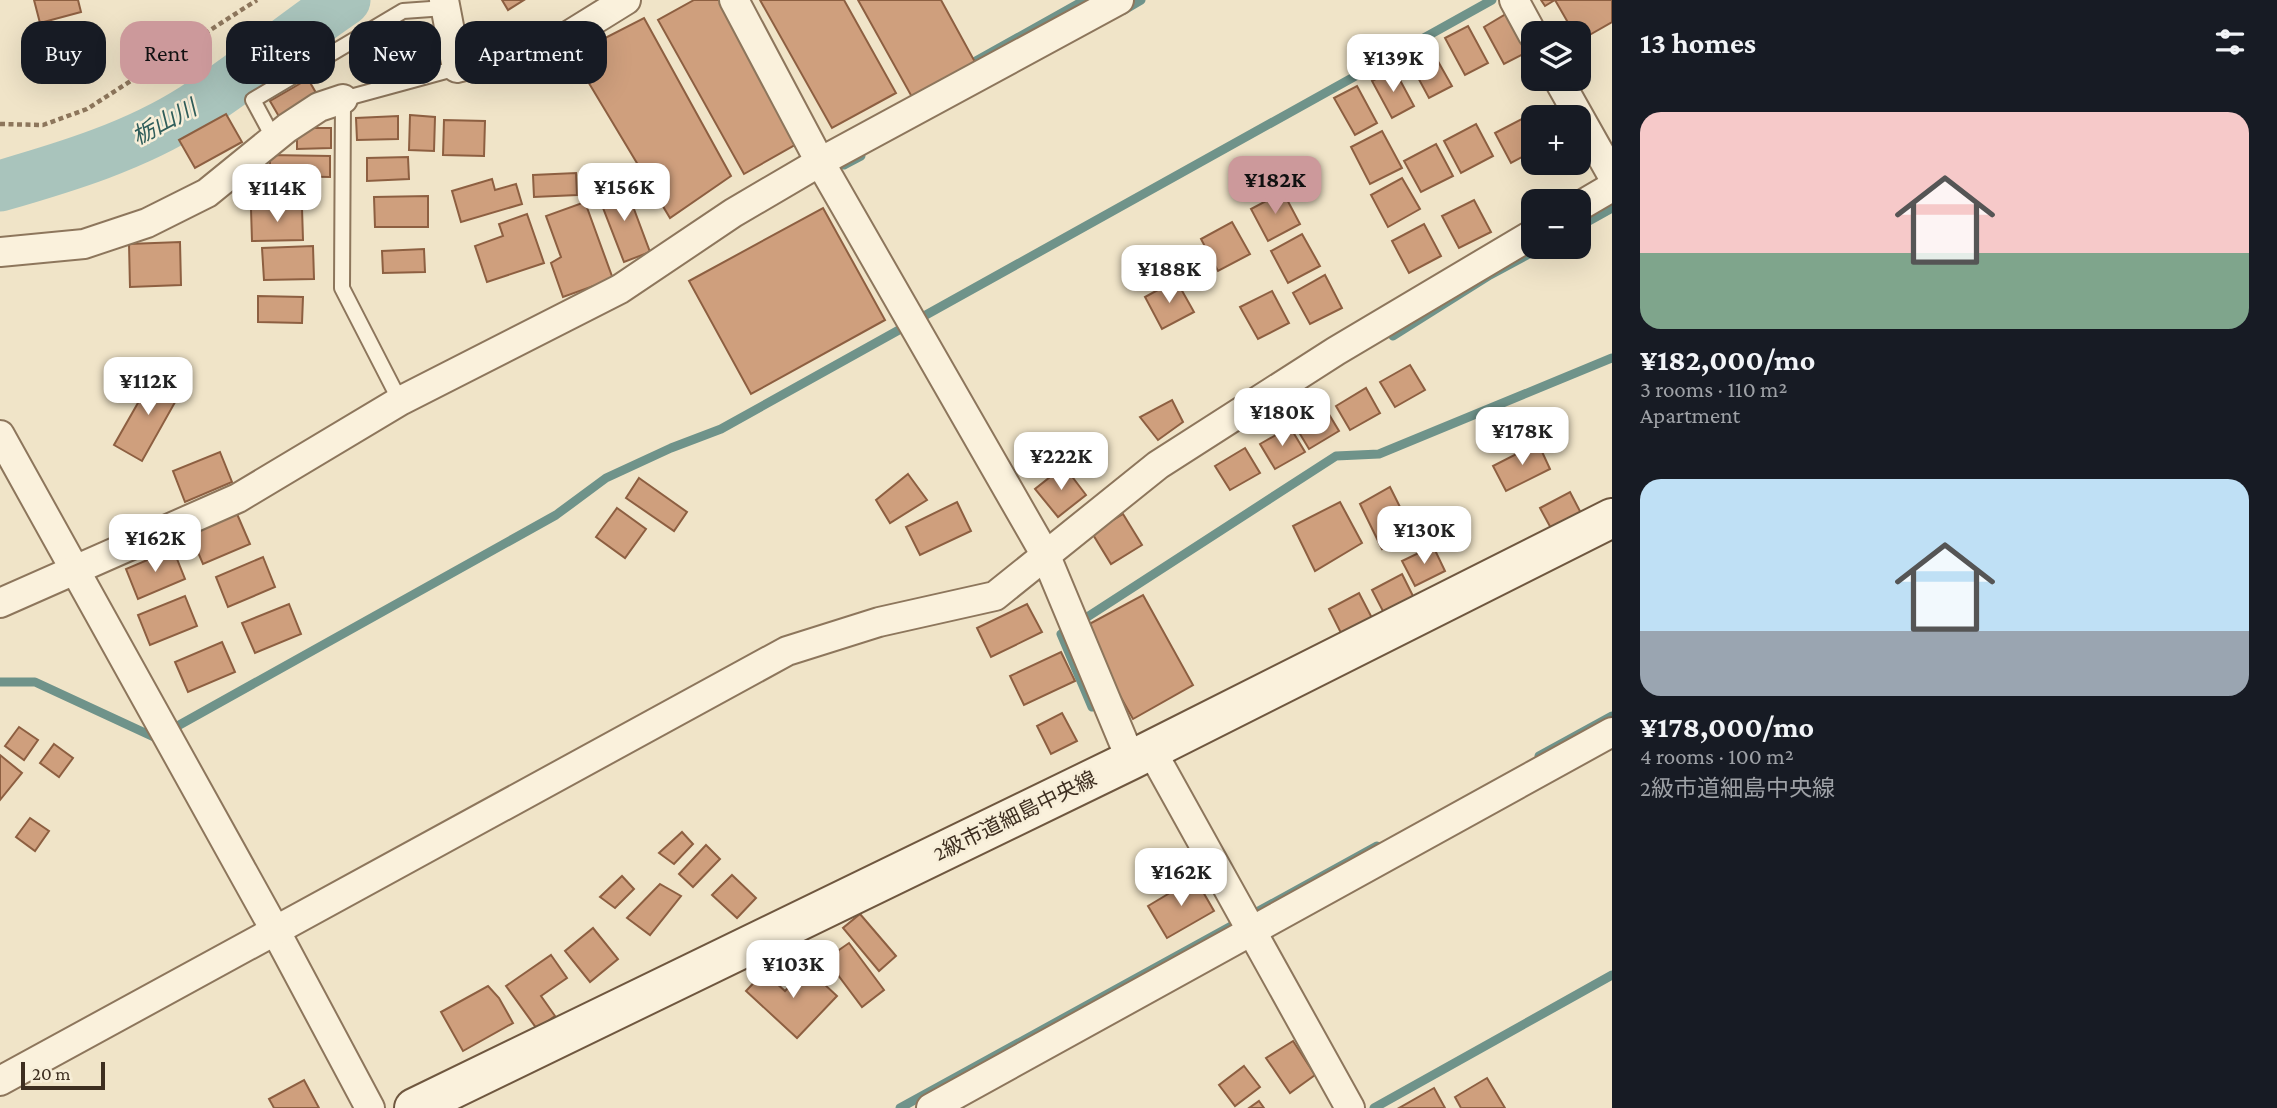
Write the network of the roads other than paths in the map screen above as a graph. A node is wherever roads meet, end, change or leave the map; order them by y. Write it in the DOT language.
graph roads {
  1 [pos="626,0"];
  2 [pos="734,0"];
  3 [pos="1119,0"];
  4 [pos="1514,0"];
  5 [pos="446,3"];
  6 [pos="592,21"];
  7 [pos="1525,21"];
  8 [pos="455,56"];
  9 [pos="455,69"];
  10 [pos="1565,91"];
  11 [pos="343,99"];
  12 [pos="274,139"];
  13 [pos="820,162"];
  14 [pos="1612,175"];
  15 [pos="1612,187"];
  16 [pos="1591,199"];
  17 [pos="1521,241"];
  18 [pos="0,252"];
  19 [pos="400,401"];
  20 [pos="0,435"];
  21 [pos="1612,518"];
  22 [pos="1045,554"];
  23 [pos="75,570"];
  24 [pos="0,603"];
  25 [pos="1612,732"];
  26 [pos="1140,754"];
  27 [pos="275,930"];
  28 [pos="1252,932"];
  29 [pos="0,1081"];
  30 [pos="370,1108"];
  31 [pos="414,1108"];
  32 [pos="931,1108"];
  33 [pos="1350,1108"];
  1 -- 6 [label="street"];
  2 -- 13 [label="street"];
  3 -- 13 [label="street"];
  4 -- 7 [label="street"];
  5 -- 8 [label="street"];
  5 -- 12 [label="lane"];
  9 -- 11 [label="lane"];
  10 -- 14 [label="street"];
  11 -- 12 [label="street"];
  11 -- 19 [label="lane"];
  12 -- 18 [label="street"];
  13 -- 19 [label="street"];
  13 -- 22 [label="street"];
  15 -- 16 [label="street"];
  17 -- 22 [label="street"];
  19 -- 23 [label="street"];
  20 -- 23 [label="street"];
  21 -- 26 [label="street, 2級市道細島中央線"];
  22 -- 26 [label="street"];
  22 -- 27 [label="street"];
  23 -- 24 [label="street"];
  23 -- 27 [label="street"];
  25 -- 28 [label="street"];
  26 -- 28 [label="street"];
  26 -- 31 [label="street, 2級市道細島中央線"];
  27 -- 29 [label="street"];
  27 -- 30 [label="street"];
  28 -- 32 [label="street"];
  28 -- 33 [label="street"];
}
